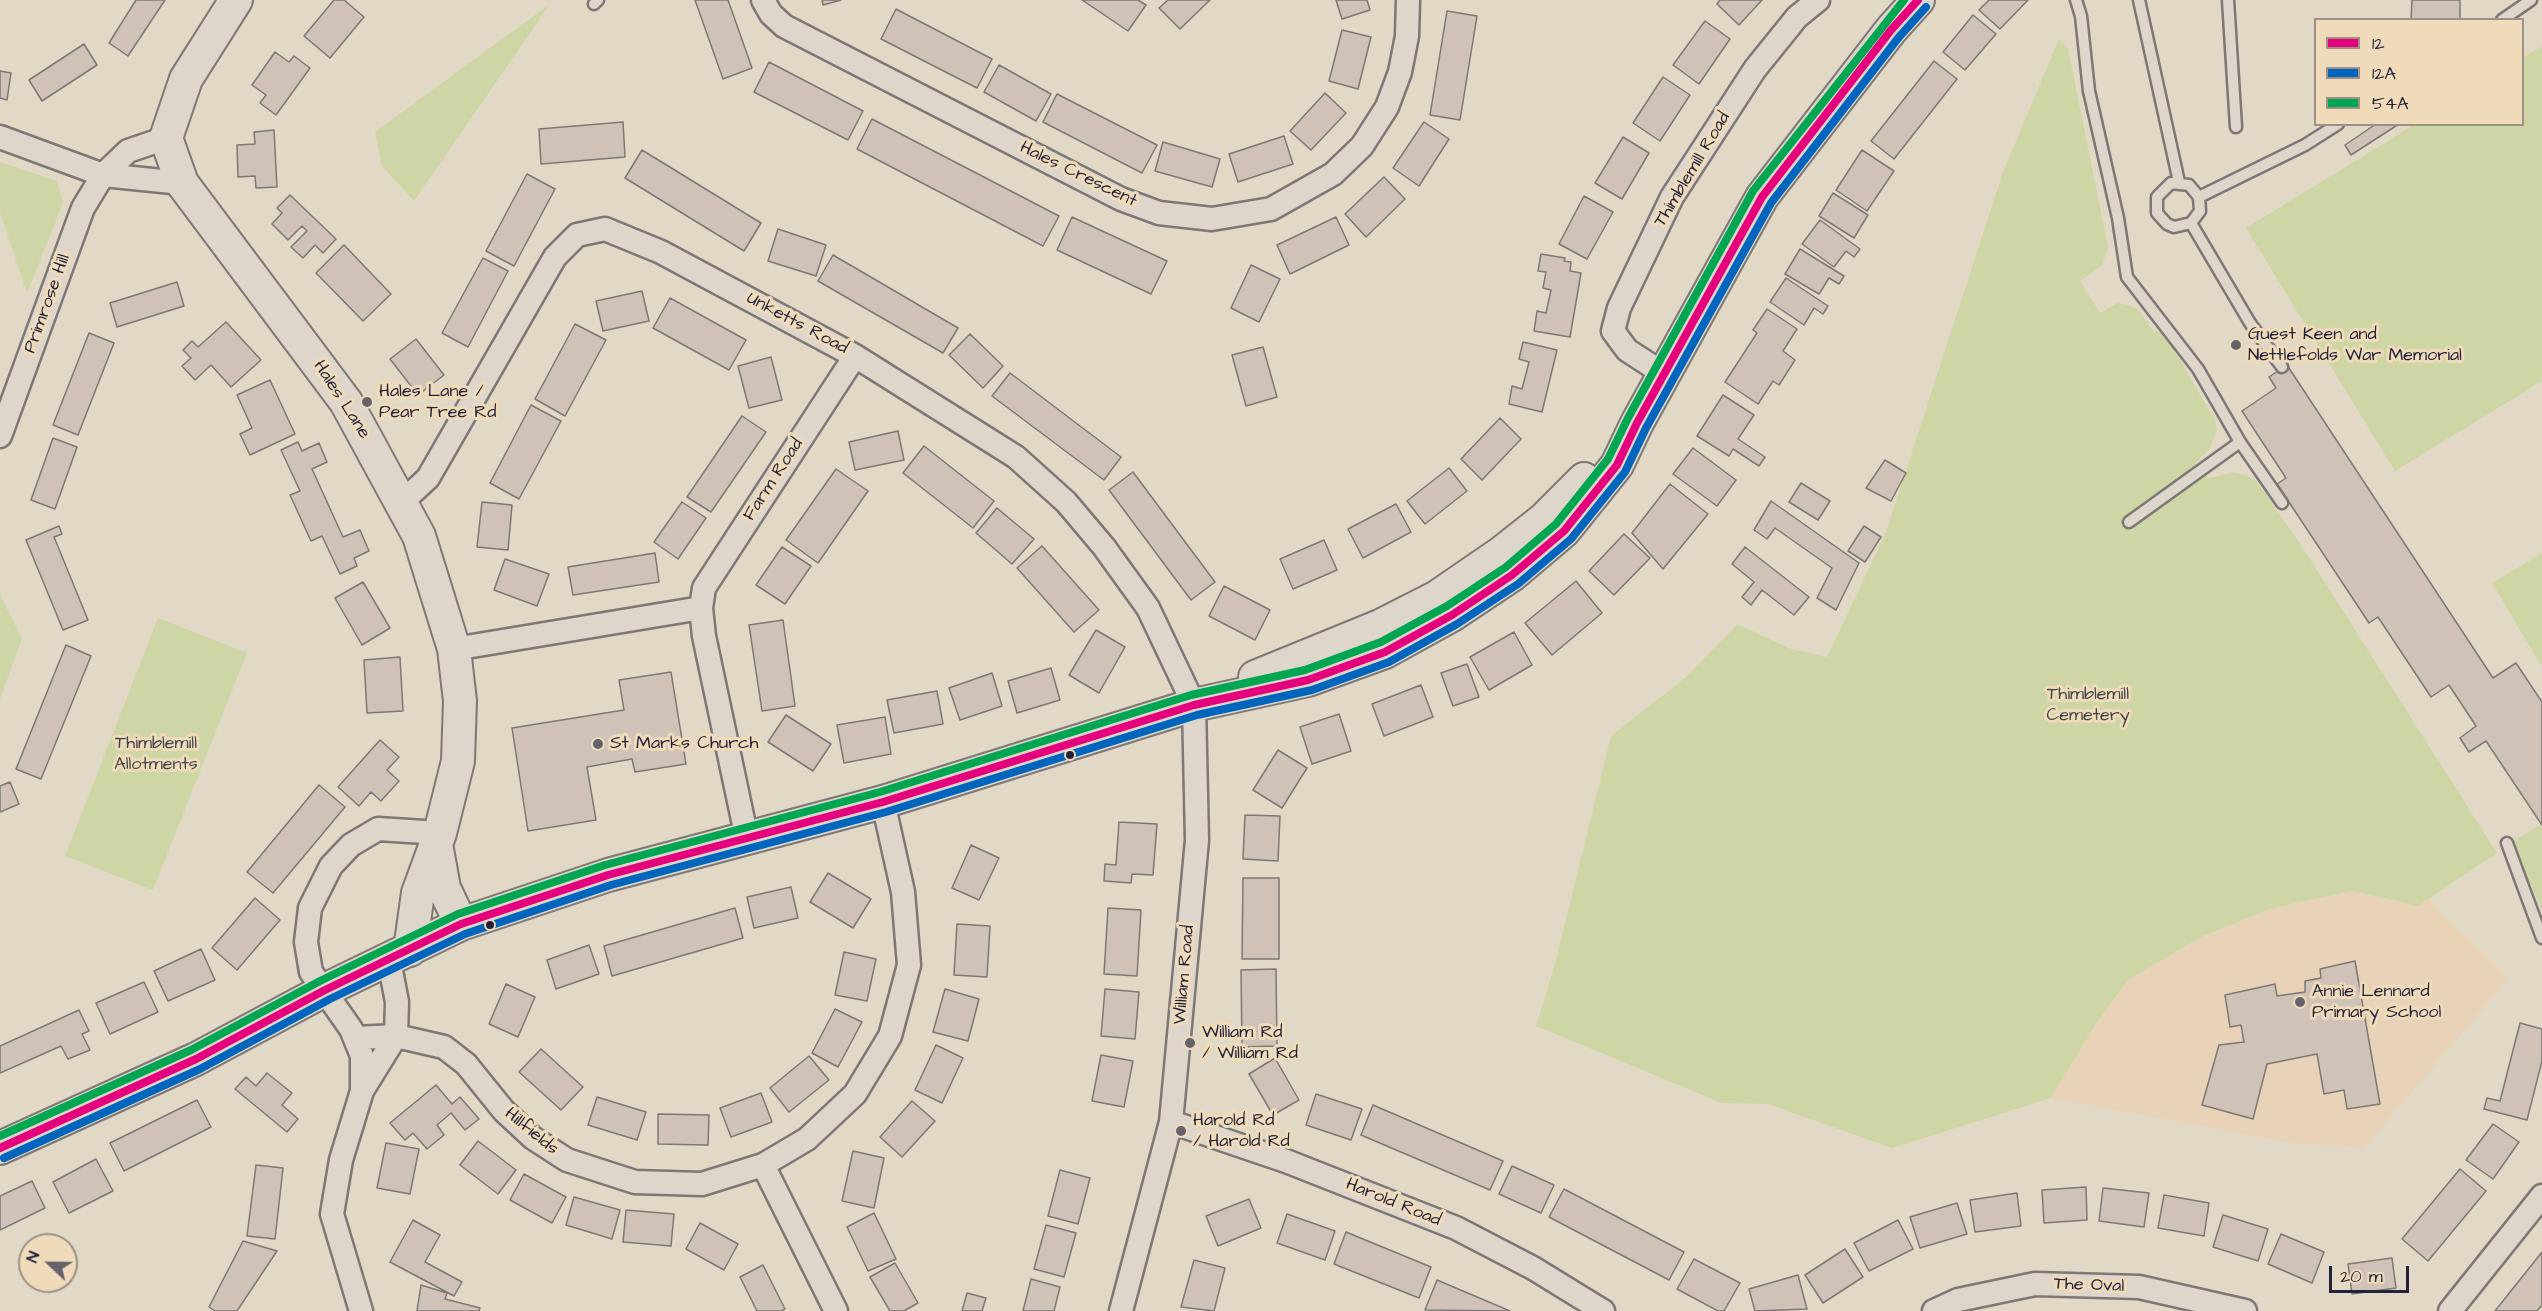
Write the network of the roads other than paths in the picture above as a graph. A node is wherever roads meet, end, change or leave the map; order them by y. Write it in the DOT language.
graph roads {
  1 [pos="236,0"];
  2 [pos="764,0"];
  3 [pos="1408,0"];
  4 [pos="1818,0"];
  5 [pos="1918,0"];
  6 [pos="2076,0"];
  7 [pos="2139,0"];
  8 [pos="2228,0"];
  9 [pos="2531,0"];
  10 [pos="2505,18"];
  11 [pos="2335,126"];
  12 [pos="2236,127"];
  13 [pos="0,137"];
  14 [pos="166,138"];
  15 [pos="103,175"];
  16 [pos="2179,182"];
  17 [pos="182,183"];
  18 [pos="2199,197"];
  19 [pos="2191,223"];
  20 [pos="855,356"];
  21 [pos="2282,367"];
  22 [pos="1664,374"];
  23 [pos="0,436"];
  24 [pos="2240,442"];
  25 [pos="402,502"];
  26 [pos="2282,503"];
  27 [pos="2129,522"];
  28 [pos="701,608"];
  29 [pos="454,649"];
  30 [pos="1194,705"];
  31 [pos="883,802"];
  32 [pos="438,838"];
  33 [pos="747,839"];
  34 [pos="2507,843"];
  35 [pos="461,924"];
  36 [pos="2542,938"];
  37 [pos="400,955"];
  38 [pos="325,990"];
  39 [pos="396,1036"];
  40 [pos="355,1038"];
  41 [pos="362,1091"];
  42 [pos="1171,1122"];
  43 [pos="0,1148"];
  44 [pos="763,1164"];
  45 [pos="2542,1196"];
  46 [pos="360,1311"];
  47 [pos="836,1311"];
  48 [pos="1121,1311"];
  49 [pos="1603,1311"];
  50 [pos="1934,1311"];
  51 [pos="2245,1311"];
  52 [pos="2450,1311"];
  1 -- 14 [label="main road"];
  2 -- 3 [label="street, Hales Crescent"];
  4 -- 22 [label="street, Thimblemill Road"];
  5 -- 22 [label="main road"];
  6 -- 24 [label="lane"];
  7 -- 16 [label="lane"];
  8 -- 12 [label="lane"];
  9 -- 10 [label="lane"];
  11 -- 18 [label="lane"];
  13 -- 15 [label="street"];
  14 -- 15 [label="street, Primrose Hill"];
  14 -- 17 [label="main road, Hales Lane"];
  15 -- 17 [label="street"];
  15 -- 23 [label="street, Primrose Hill"];
  16 -- 18 [label="lane"];
  16 -- 19 [label="lane"];
  17 -- 25 [label="main road, Hales Lane"];
  18 -- 19 [label="lane"];
  19 -- 21 [label="lane"];
  20 -- 25 [label="street, Unketts Road"];
  20 -- 28 [label="street, Farm Road"];
  20 -- 30 [label="street, Unketts Road"];
  22 -- 30 [label="main road"];
  24 -- 26 [label="lane"];
  24 -- 27 [label="lane"];
  25 -- 29 [label="main road, Hales Lane"];
  28 -- 29 [label="street"];
  28 -- 33 [label="street, Farm Road"];
  29 -- 32 [label="main road, Hales Lane"];
  30 -- 31 [label="main road"];
  30 -- 42 [label="street, William Road"];
  31 -- 33 [label="main road"];
  31 -- 44 [label="street, Hillfields"];
  32 -- 35 [label="main road, Hales Lane"];
  32 -- 37 [label="main road, Hales Lane"];
  32 -- 38 [label="street"];
  33 -- 35 [label="main road"];
  34 -- 36 [label="lane"];
  35 -- 37 [label="main road"];
  37 -- 38 [label="main road"];
  37 -- 39 [label="street"];
  38 -- 40 [label="street"];
  38 -- 43 [label="main road"];
  39 -- 40 [label="street, Hillfields"];
  39 -- 41 [label="street"];
  39 -- 44 [label="street, Hillfields"];
  40 -- 41 [label="street"];
  41 -- 46 [label="street"];
  42 -- 48 [label="street, William Road"];
  42 -- 49 [label="street, Harold Road"];
  44 -- 47 [label="street"];
  45 -- 52 [label="street"];
  50 -- 51 [label="street, The Oval"];
}
